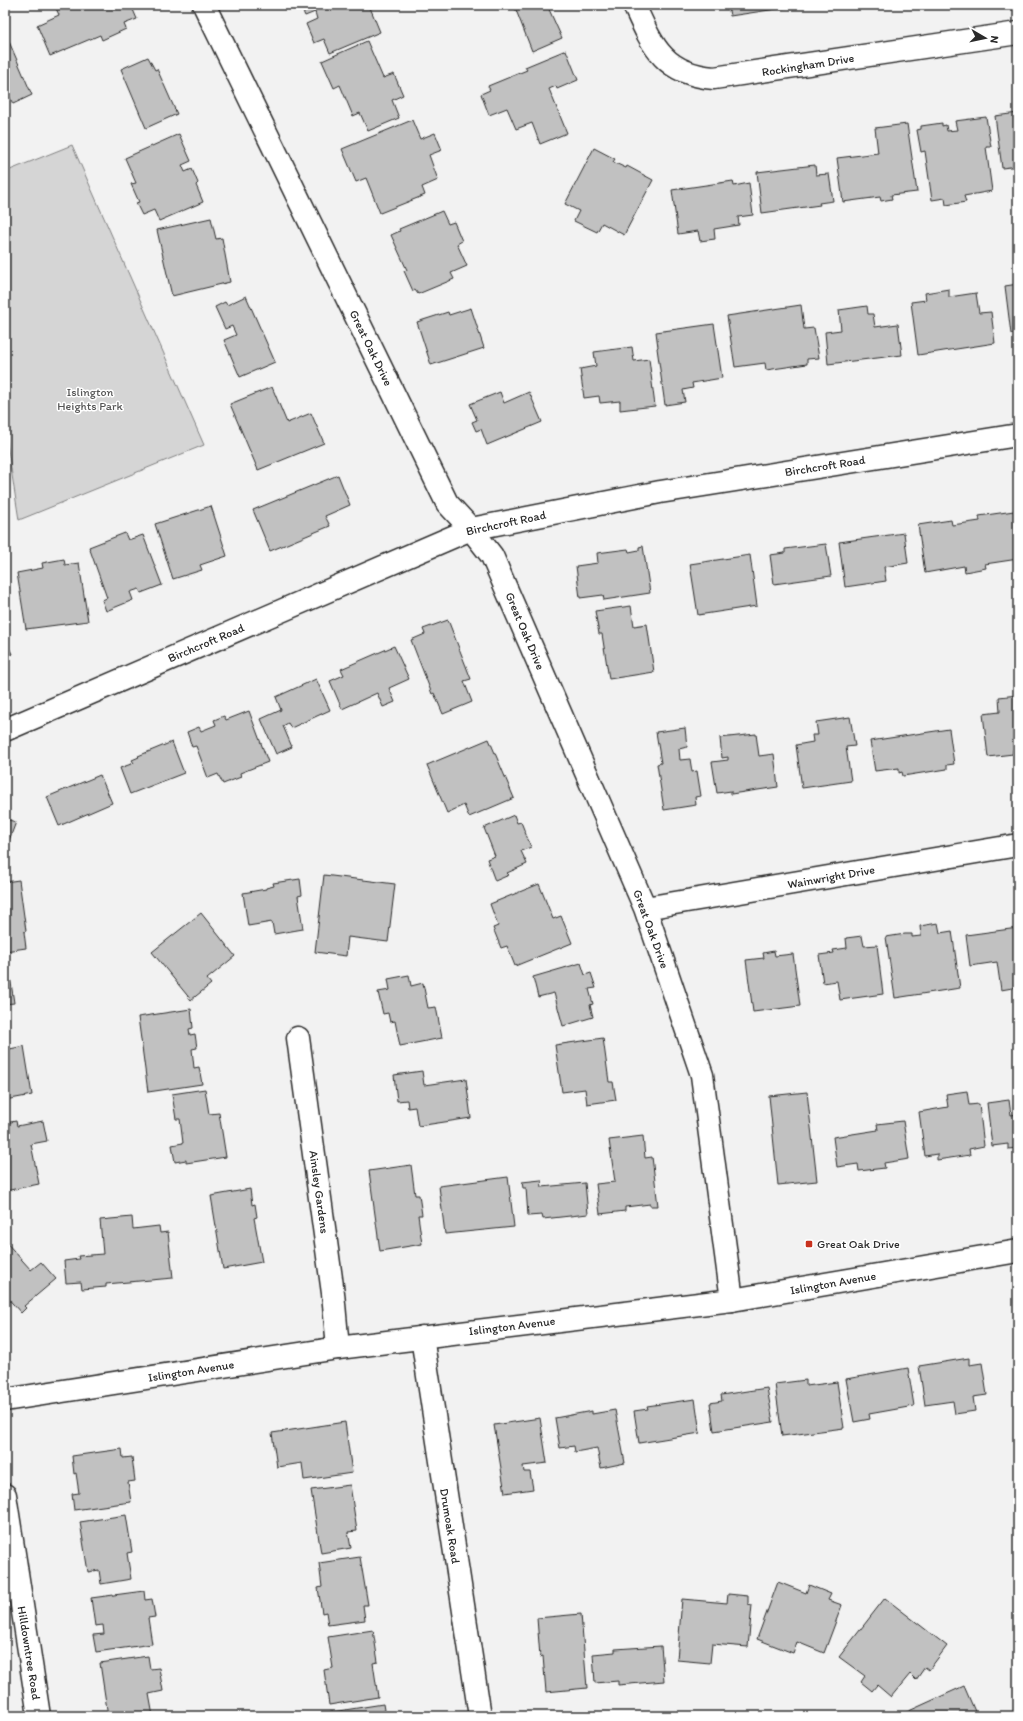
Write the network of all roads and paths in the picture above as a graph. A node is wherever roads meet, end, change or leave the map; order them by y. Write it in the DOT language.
graph roads {
  1 [pos="204,5"];
  2 [pos="634,5"];
  3 [pos="1018,33"];
  4 [pos="1018,435"];
  5 [pos="471,529"];
  6 [pos="5,730"];
  7 [pos="1018,845"];
  8 [pos="645,908"];
  9 [pos="298,1038"];
  10 [pos="1018,1252"];
  11 [pos="732,1300"];
  12 [pos="422,1336"];
  13 [pos="338,1348"];
  14 [pos="5,1400"];
  15 [pos="5,1495"];
  16 [pos="38,1716"];
  17 [pos="480,1716"];
  1 -- 5 [label="street, Great Oak Drive"];
  2 -- 3 [label="street, Rockingham Drive"];
  4 -- 5 [label="street, Birchcroft Road"];
  5 -- 6 [label="street, Birchcroft Road"];
  5 -- 8 [label="street, Great Oak Drive"];
  7 -- 8 [label="street, Wainwright Drive"];
  8 -- 11 [label="street, Great Oak Drive"];
  9 -- 13 [label="street, Ainsley Gardens"];
  10 -- 11 [label="street, Islington Avenue"];
  11 -- 12 [label="street, Islington Avenue"];
  12 -- 13 [label="street, Islington Avenue"];
  12 -- 17 [label="street, Drumoak Road"];
  13 -- 14 [label="street, Islington Avenue"];
  15 -- 16 [label="street, Hilldowntree Road"];
}
